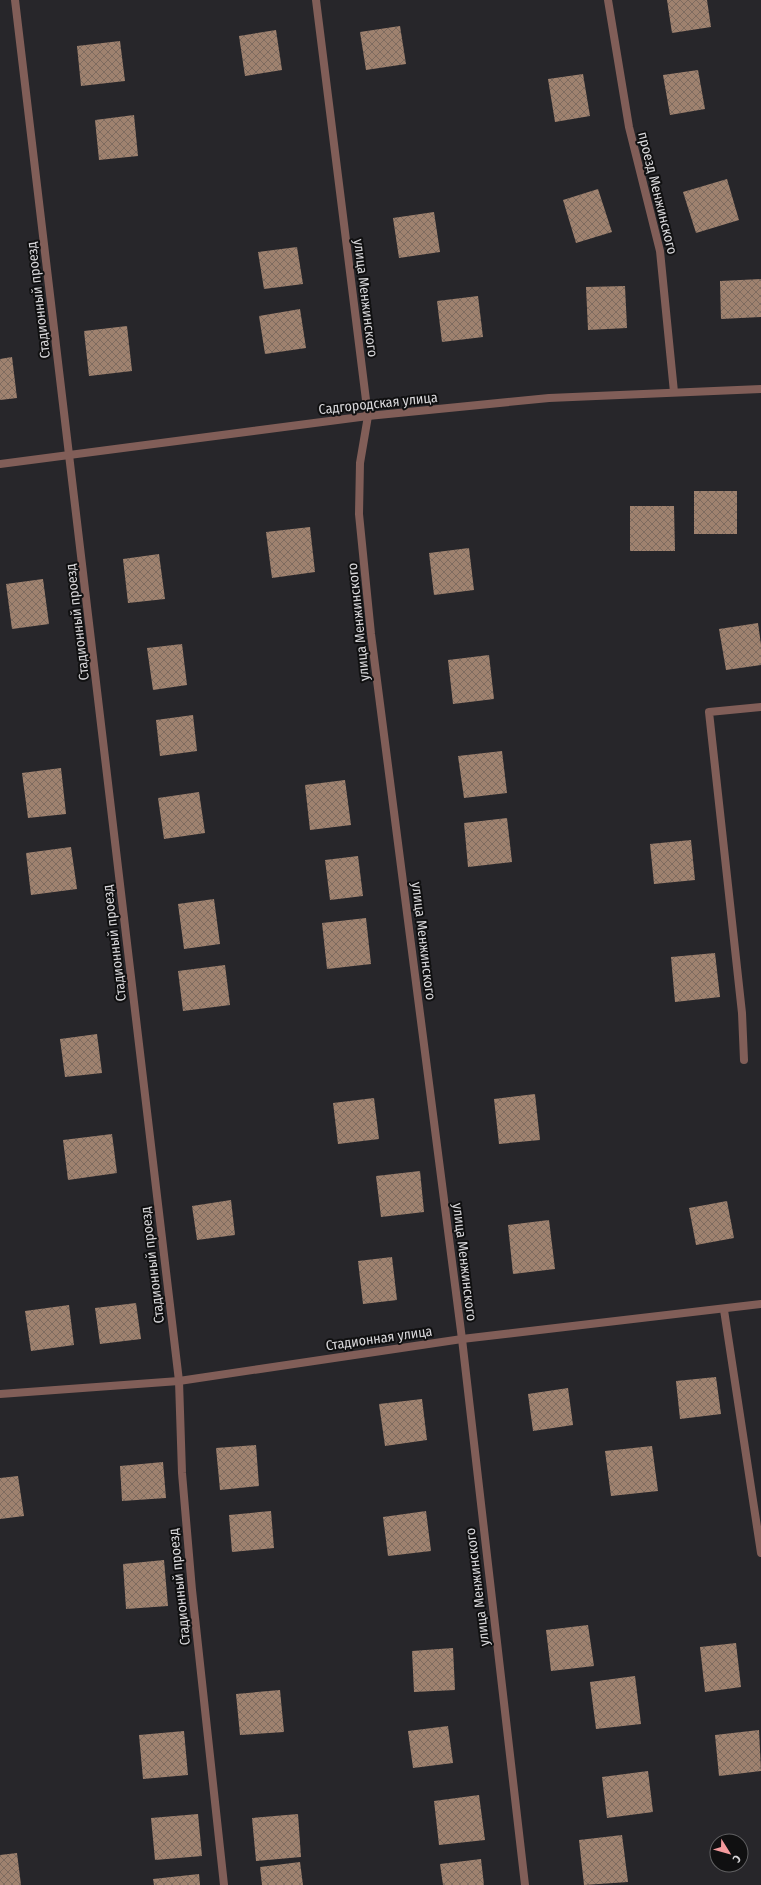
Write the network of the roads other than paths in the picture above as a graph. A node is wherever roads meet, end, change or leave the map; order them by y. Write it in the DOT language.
graph roads {
  1 [pos="15,0"];
  2 [pos="316,0"];
  3 [pos="608,0"];
  4 [pos="761,389"];
  5 [pos="674,392"];
  6 [pos="368,416"];
  7 [pos="70,456"];
  8 [pos="0,464"];
  9 [pos="761,707"];
  10 [pos="744,1060"];
  11 [pos="761,1304"];
  12 [pos="724,1310"];
  13 [pos="462,1339"];
  14 [pos="179,1381"];
  15 [pos="0,1394"];
  16 [pos="761,1553"];
  17 [pos="224,1885"];
  18 [pos="525,1885"];
  1 -- 7 [label="street, Стадионный проезд"];
  2 -- 6 [label="street, улица Менжинского"];
  3 -- 5 [label="street, проезд Менжинского"];
  4 -- 5 [label="street, Садгородская улица"];
  5 -- 6 [label="street, Садгородская улица"];
  6 -- 7 [label="street, Садгородская улица"];
  6 -- 13 [label="street, улица Менжинского"];
  7 -- 8 [label="street, Садгородская улица"];
  7 -- 14 [label="street, Стадионный проезд"];
  9 -- 10 [label="street"];
  11 -- 12 [label="street, Стадионная улица"];
  12 -- 13 [label="street, Стадионная улица"];
  12 -- 16 [label="street"];
  13 -- 14 [label="street, Стадионная улица"];
  13 -- 18 [label="street, улица Менжинского"];
  14 -- 15 [label="street, Стадионная улица"];
  14 -- 17 [label="street, Стадионный проезд"];
}
